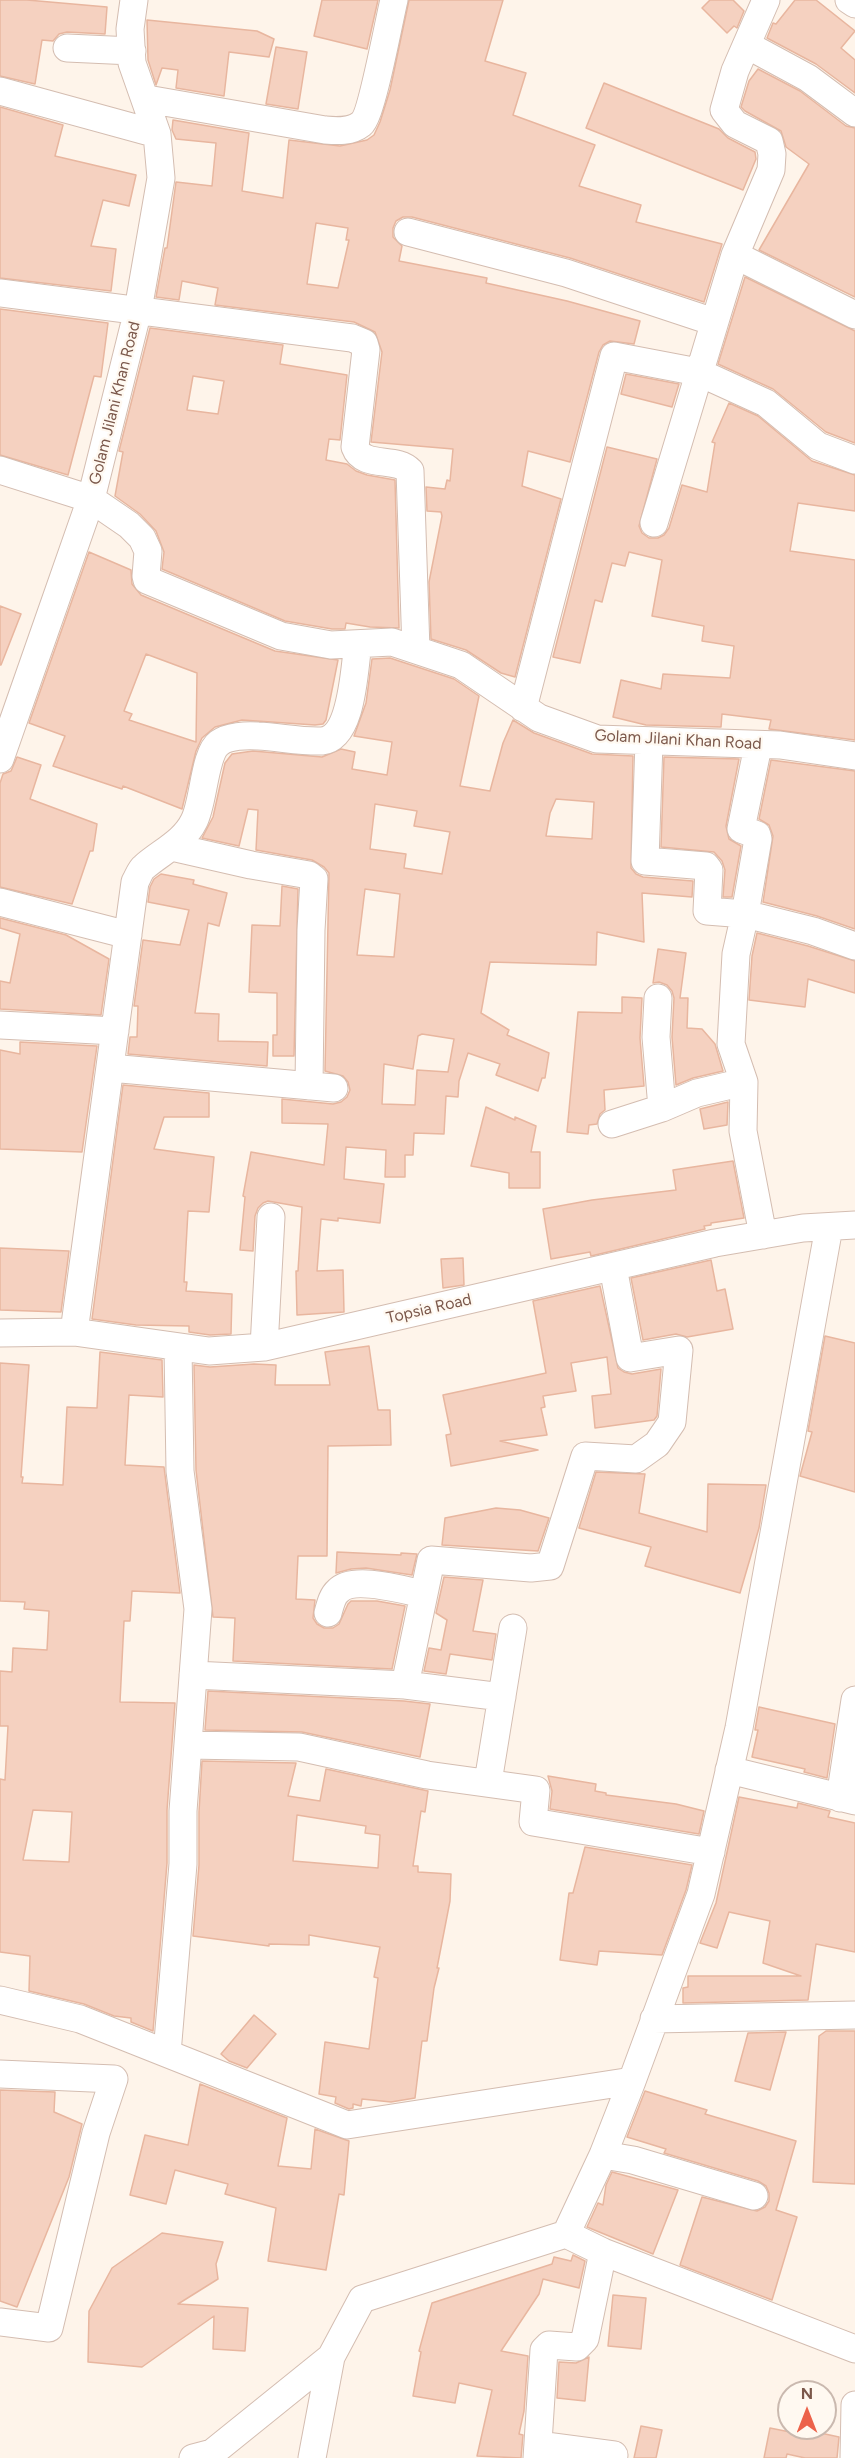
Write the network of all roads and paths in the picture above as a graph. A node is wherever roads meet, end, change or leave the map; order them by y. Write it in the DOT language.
graph roads {
  1 [pos="127,0"];
  2 [pos="134,0"];
  3 [pos="394,0"];
  4 [pos="766,0"];
  5 [pos="849,0"];
  6 [pos="855,4"];
  7 [pos="747,45"];
  8 [pos="67,48"];
  9 [pos="132,51"];
  10 [pos="0,91"];
  11 [pos="147,99"];
  12 [pos="855,113"];
  13 [pos="157,134"];
  14 [pos="408,232"];
  15 [pos="735,255"];
  16 [pos="0,293"];
  17 [pos="138,310"];
  18 [pos="855,315"];
  19 [pos="714,322"];
  20 [pos="699,372"];
  21 [pos="855,460"];
  22 [pos="0,470"];
  23 [pos="91,499"];
  24 [pos="654,523"];
  25 [pos="358,644"];
  26 [pos="416,650"];
  27 [pos="524,708"];
  28 [pos="649,742"];
  29 [pos="758,746"];
  30 [pos="855,756"];
  31 [pos="0,759"];
  32 [pos="172,847"];
  33 [pos="0,902"];
  34 [pos="745,914"];
  35 [pos="128,935"];
  36 [pos="855,946"];
  37 [pos="658,998"];
  38 [pos="0,1026"];
  39 [pos="115,1031"];
  40 [pos="110,1068"];
  41 [pos="744,1082"];
  42 [pos="662,1108"];
  43 [pos="612,1124"];
  44 [pos="271,1217"];
  45 [pos="842,1226"];
  46 [pos="763,1235"];
  47 [pos="613,1267"];
  48 [pos="74,1332"];
  49 [pos="0,1333"];
  50 [pos="264,1347"];
  51 [pos="178,1348"];
  52 [pos="423,1594"];
  53 [pos="328,1613"];
  54 [pos="513,1628"];
  55 [pos="193,1675"];
  56 [pos="405,1685"];
  57 [pos="502,1697"];
  58 [pos="855,1700"];
  59 [pos="188,1745"];
  60 [pos="729,1770"];
  61 [pos="488,1782"];
  62 [pos="848,1799"];
  63 [pos="711,1852"];
  64 [pos="0,2000"];
  65 [pos="855,2015"];
  66 [pos="654,2019"];
  67 [pos="167,2054"];
  68 [pos="0,2074"];
  69 [pos="632,2081"];
  70 [pos="603,2155"];
  71 [pos="754,2196"];
  72 [pos="566,2234"];
  73 [pos="603,2252"];
  74 [pos="0,2322"];
  75 [pos="855,2349"];
  76 [pos="331,2356"];
  77 [pos="855,2405"];
  78 [pos="537,2452"];
  79 [pos="614,2455"];
  80 [pos="193,2458"];
  81 [pos="312,2458"];
  82 [pos="854,2458"];
  1 -- 2 [label="street"];
  2 -- 9 [label="street, Golam Jilani Khan Road"];
  3 -- 11 [label="street"];
  4 -- 7 [label="street"];
  5 -- 6 [label="street"];
  7 -- 12 [label="street"];
  7 -- 15 [label="street"];
  8 -- 9 [label="street"];
  9 -- 11 [label="street, Golam Jilani Khan Road"];
  10 -- 13 [label="street"];
  11 -- 13 [label="street, Golam Jilani Khan Road"];
  13 -- 17 [label="street, Golam Jilani Khan Road"];
  14 -- 19 [label="street"];
  15 -- 18 [label="street"];
  15 -- 19 [label="street"];
  16 -- 17 [label="street"];
  17 -- 23 [label="street, Golam Jilani Khan Road"];
  17 -- 26 [label="street"];
  19 -- 20 [label="street"];
  20 -- 21 [label="street"];
  20 -- 24 [label="street"];
  20 -- 27 [label="street"];
  22 -- 23 [label="street"];
  23 -- 25 [label="street, Golam Jilani Khan Road"];
  23 -- 31 [label="street"];
  25 -- 26 [label="street, Golam Jilani Khan Road"];
  25 -- 32 [label="street"];
  26 -- 27 [label="street, Golam Jilani Khan Road"];
  27 -- 28 [label="street, Golam Jilani Khan Road"];
  28 -- 29 [label="street, Golam Jilani Khan Road"];
  28 -- 34 [label="street"];
  29 -- 30 [label="street, Golam Jilani Khan Road"];
  29 -- 34 [label="street"];
  32 -- 35 [label="street"];
  32 -- 40 [label="street"];
  33 -- 35 [label="street"];
  34 -- 36 [label="street"];
  34 -- 41 [label="street"];
  35 -- 39 [label="street"];
  37 -- 42 [label="street"];
  38 -- 39 [label="street"];
  39 -- 40 [label="street"];
  40 -- 48 [label="street"];
  41 -- 42 [label="street"];
  41 -- 46 [label="street"];
  42 -- 43 [label="street"];
  44 -- 50 [label="street"];
  45 -- 46 [label="street, Topsia Road"];
  45 -- 60 [label="street"];
  46 -- 47 [label="street, Topsia Road"];
  47 -- 50 [label="street, Topsia Road"];
  47 -- 52 [label="street"];
  48 -- 49 [label="street, Topsia Road"];
  48 -- 51 [label="street, Topsia Road"];
  50 -- 51 [label="street, Topsia Road"];
  51 -- 55 [label="street"];
  52 -- 53 [label="street"];
  52 -- 56 [label="street"];
  54 -- 57 [label="street"];
  55 -- 56 [label="street"];
  55 -- 59 [label="street"];
  56 -- 57 [label="street"];
  57 -- 61 [label="street"];
  58 -- 62 [label="street"];
  59 -- 61 [label="street"];
  59 -- 67 [label="street"];
  60 -- 62 [label="street"];
  60 -- 63 [label="street"];
  61 -- 63 [label="street"];
  63 -- 66 [label="street"];
  64 -- 67 [label="street"];
  65 -- 66 [label="street"];
  66 -- 69 [label="street"];
  67 -- 69 [label="street"];
  68 -- 74 [label="street"];
  69 -- 70 [label="street"];
  70 -- 71 [label="street"];
  70 -- 72 [label="street"];
  72 -- 73 [label="street"];
  72 -- 76 [label="street"];
  73 -- 75 [label="street"];
  73 -- 78 [label="street"];
  76 -- 80 [label="street"];
  76 -- 81 [label="street"];
  77 -- 82 [label="street"];
  78 -- 79 [label="street"];
}
